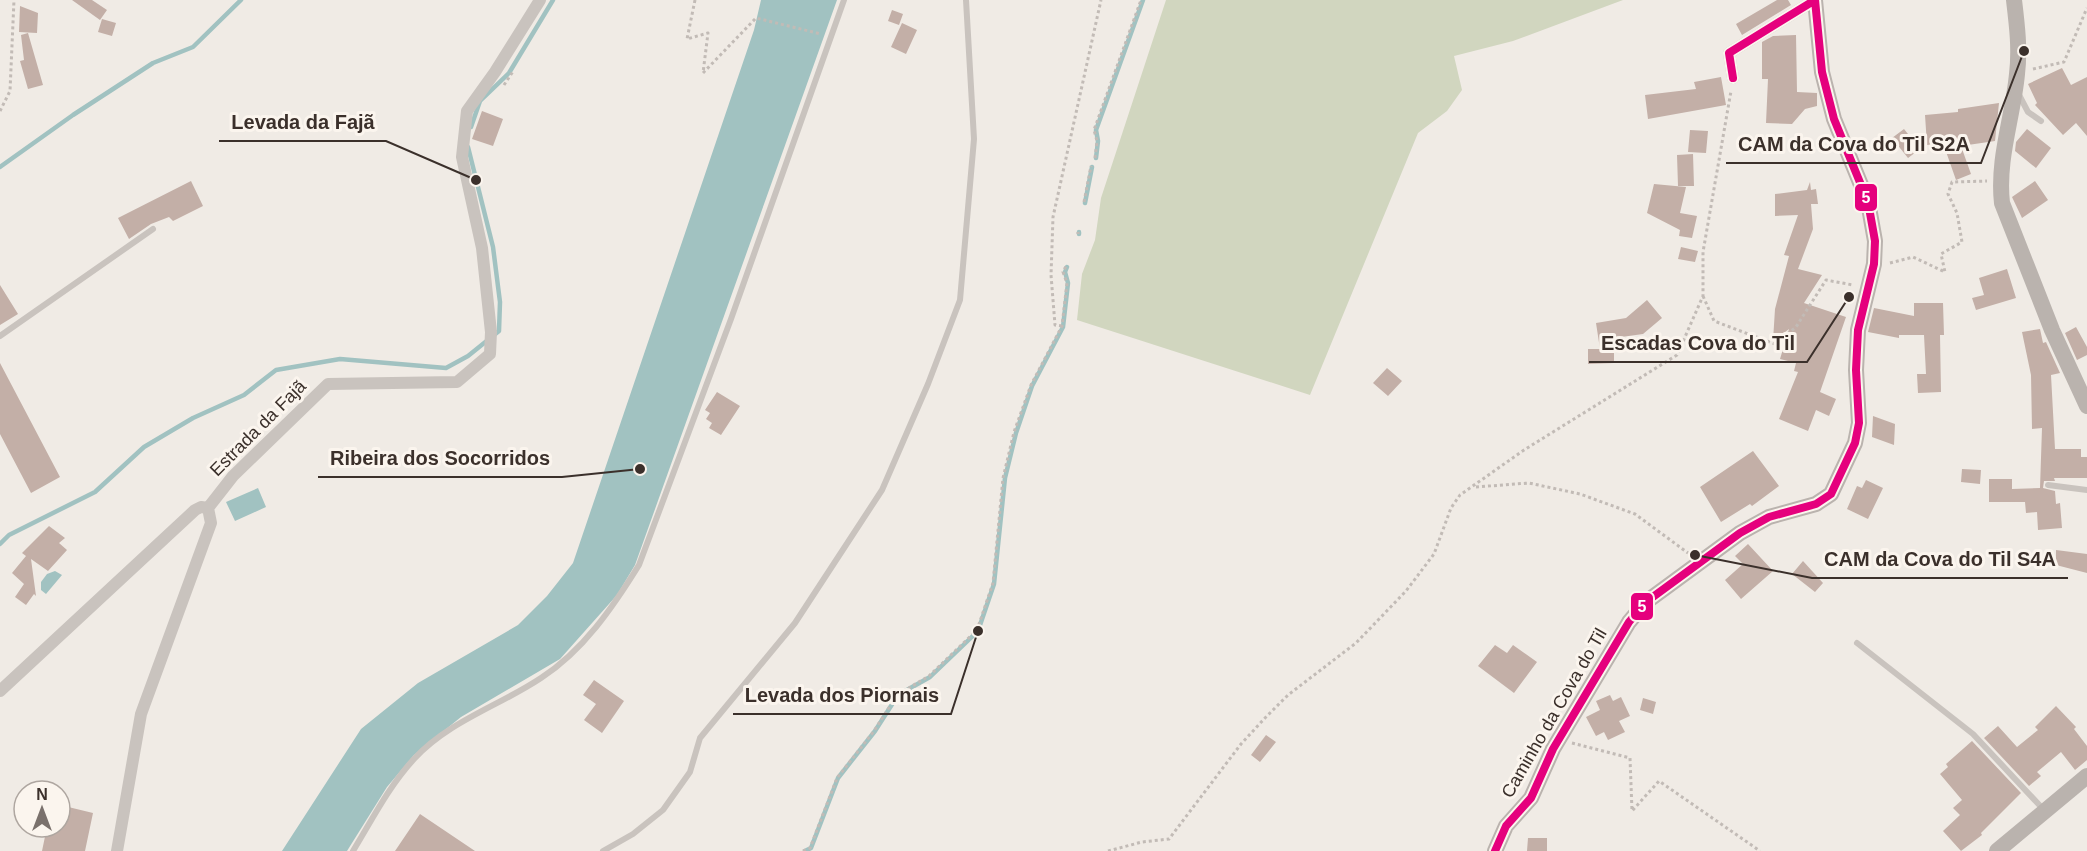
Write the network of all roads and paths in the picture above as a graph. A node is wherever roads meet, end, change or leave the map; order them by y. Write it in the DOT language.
graph roads {
  1 [pos="14,0"];
  2 [pos="540,0"];
  3 [pos="695,0"];
  4 [pos="844,0"];
  5 [pos="966,0"];
  6 [pos="1101,0"];
  7 [pos="1141,0"];
  8 [pos="1815,0"];
  9 [pos="2014,0"];
  10 [pos="2086,11"];
  11 [pos="831,36"];
  12 [pos="519,62"];
  13 [pos="1733,78"];
  14 [pos="2016,80"];
  15 [pos="501,88"];
  16 [pos="0,111"];
  17 [pos="2041,121"];
  18 [pos="1095,158"];
  19 [pos="1090,168"];
  20 [pos="1084,202"];
  21 [pos="2002,202"];
  22 [pos="153,229"];
  23 [pos="1874,264"];
  24 [pos="1066,266"];
  25 [pos="1866,288"];
  26 [pos="1703,296"];
  27 [pos="1062,326"];
  28 [pos="0,336"];
  29 [pos="2087,406"];
  30 [pos="2048,485"];
  31 [pos="1474,487"];
  32 [pos="2087,490"];
  33 [pos="208,508"];
  34 [pos="1700,562"];
  35 [pos="1857,643"];
  36 [pos="0,691"];
  37 [pos="1559,740"];
  38 [pos="2087,776"];
  39 [pos="2045,811"];
  40 [pos="117,851"];
  41 [pos="353,851"];
  42 [pos="603,851"];
  43 [pos="803,851"];
  44 [pos="1108,851"];
  45 [pos="1495,851"];
  46 [pos="1760,851"];
  47 [pos="1997,851"];
  1 -- 16 [label="path"];
  2 -- 33 [label="street, Estrada da Fajã"];
  3 -- 11 [label="path"];
  4 -- 11 [label="lane"];
  5 -- 42 [label="lane"];
  6 -- 27 [label="path"];
  7 -- 18 [label="path"];
  8 -- 13 [label="street"];
  8 -- 23 [label="street, Caminho da Cova do Til"];
  9 -- 14 [label="street"];
  10 -- 14 [label="path"];
  11 -- 41 [label="lane"];
  12 -- 15 [label="path"];
  13 -- 26 [label="path"];
  14 -- 17 [label="lane"];
  14 -- 21 [label="street"];
  19 -- 20 [label="path"];
  21 -- 23 [label="path"];
  21 -- 29 [label="street"];
  22 -- 28 [label="lane"];
  23 -- 25 [label="street, Caminho da Cova do Til"];
  24 -- 27 [label="path"];
  25 -- 26 [label="path"];
  25 -- 34 [label="street, Caminho da Cova do Til"];
  26 -- 31 [label="path"];
  27 -- 43 [label="path"];
  30 -- 32 [label="lane"];
  31 -- 34 [label="path"];
  31 -- 44 [label="path"];
  33 -- 36 [label="street"];
  33 -- 40 [label="street"];
  34 -- 37 [label="street, Caminho da Cova do Til"];
  35 -- 39 [label="lane"];
  37 -- 45 [label="street, Caminho da Cova do Til"];
  37 -- 46 [label="path"];
  38 -- 39 [label="street"];
  39 -- 47 [label="street"];
}
